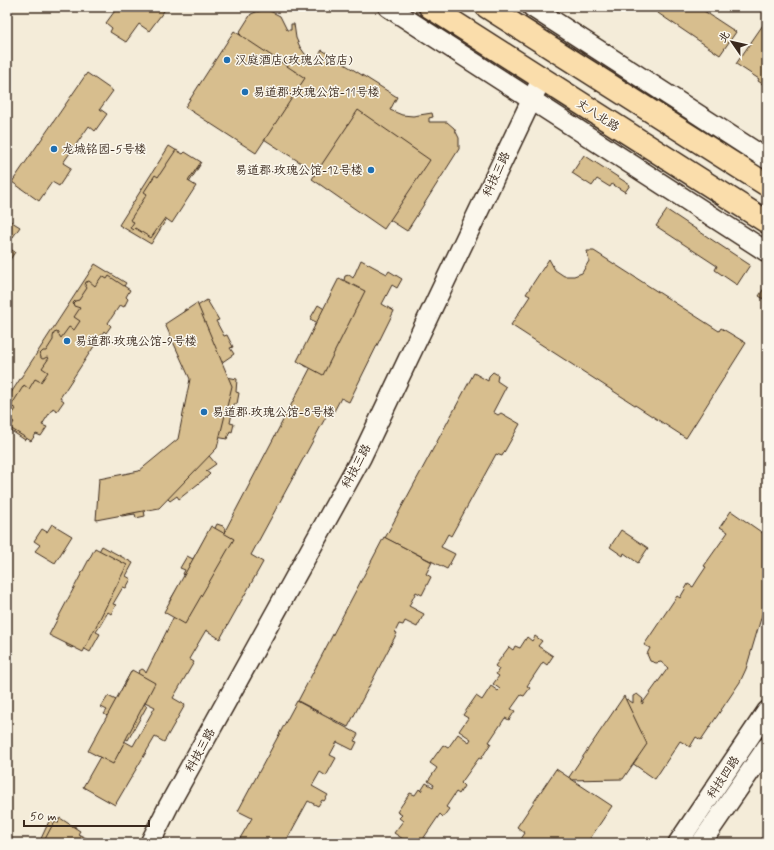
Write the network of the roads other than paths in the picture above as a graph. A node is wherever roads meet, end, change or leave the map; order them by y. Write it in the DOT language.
graph roads {
  1 [pos="388,7"];
  2 [pos="430,7"];
  3 [pos="486,7"];
  4 [pos="532,7"];
  5 [pos="542,78"];
  6 [pos="532,100"];
  7 [pos="767,159"];
  8 [pos="767,185"];
  9 [pos="767,222"];
  10 [pos="767,252"];
  11 [pos="767,711"];
  12 [pos="767,747"];
  13 [pos="150,843"];
  14 [pos="678,843"];
  15 [pos="701,843"];
  1 -- 6 [label="street"];
  2 -- 5 [label="main road, 丈八北路"];
  3 -- 8 [label="main road"];
  4 -- 7 [label="street"];
  5 -- 6 [label="street, 科技三路"];
  5 -- 9 [label="main road, 丈八北路"];
  6 -- 10 [label="street"];
  6 -- 13 [label="street, 科技三路"];
  11 -- 14 [label="street, 科技四路"];
  12 -- 15 [label="street, 科技四路"];
}
